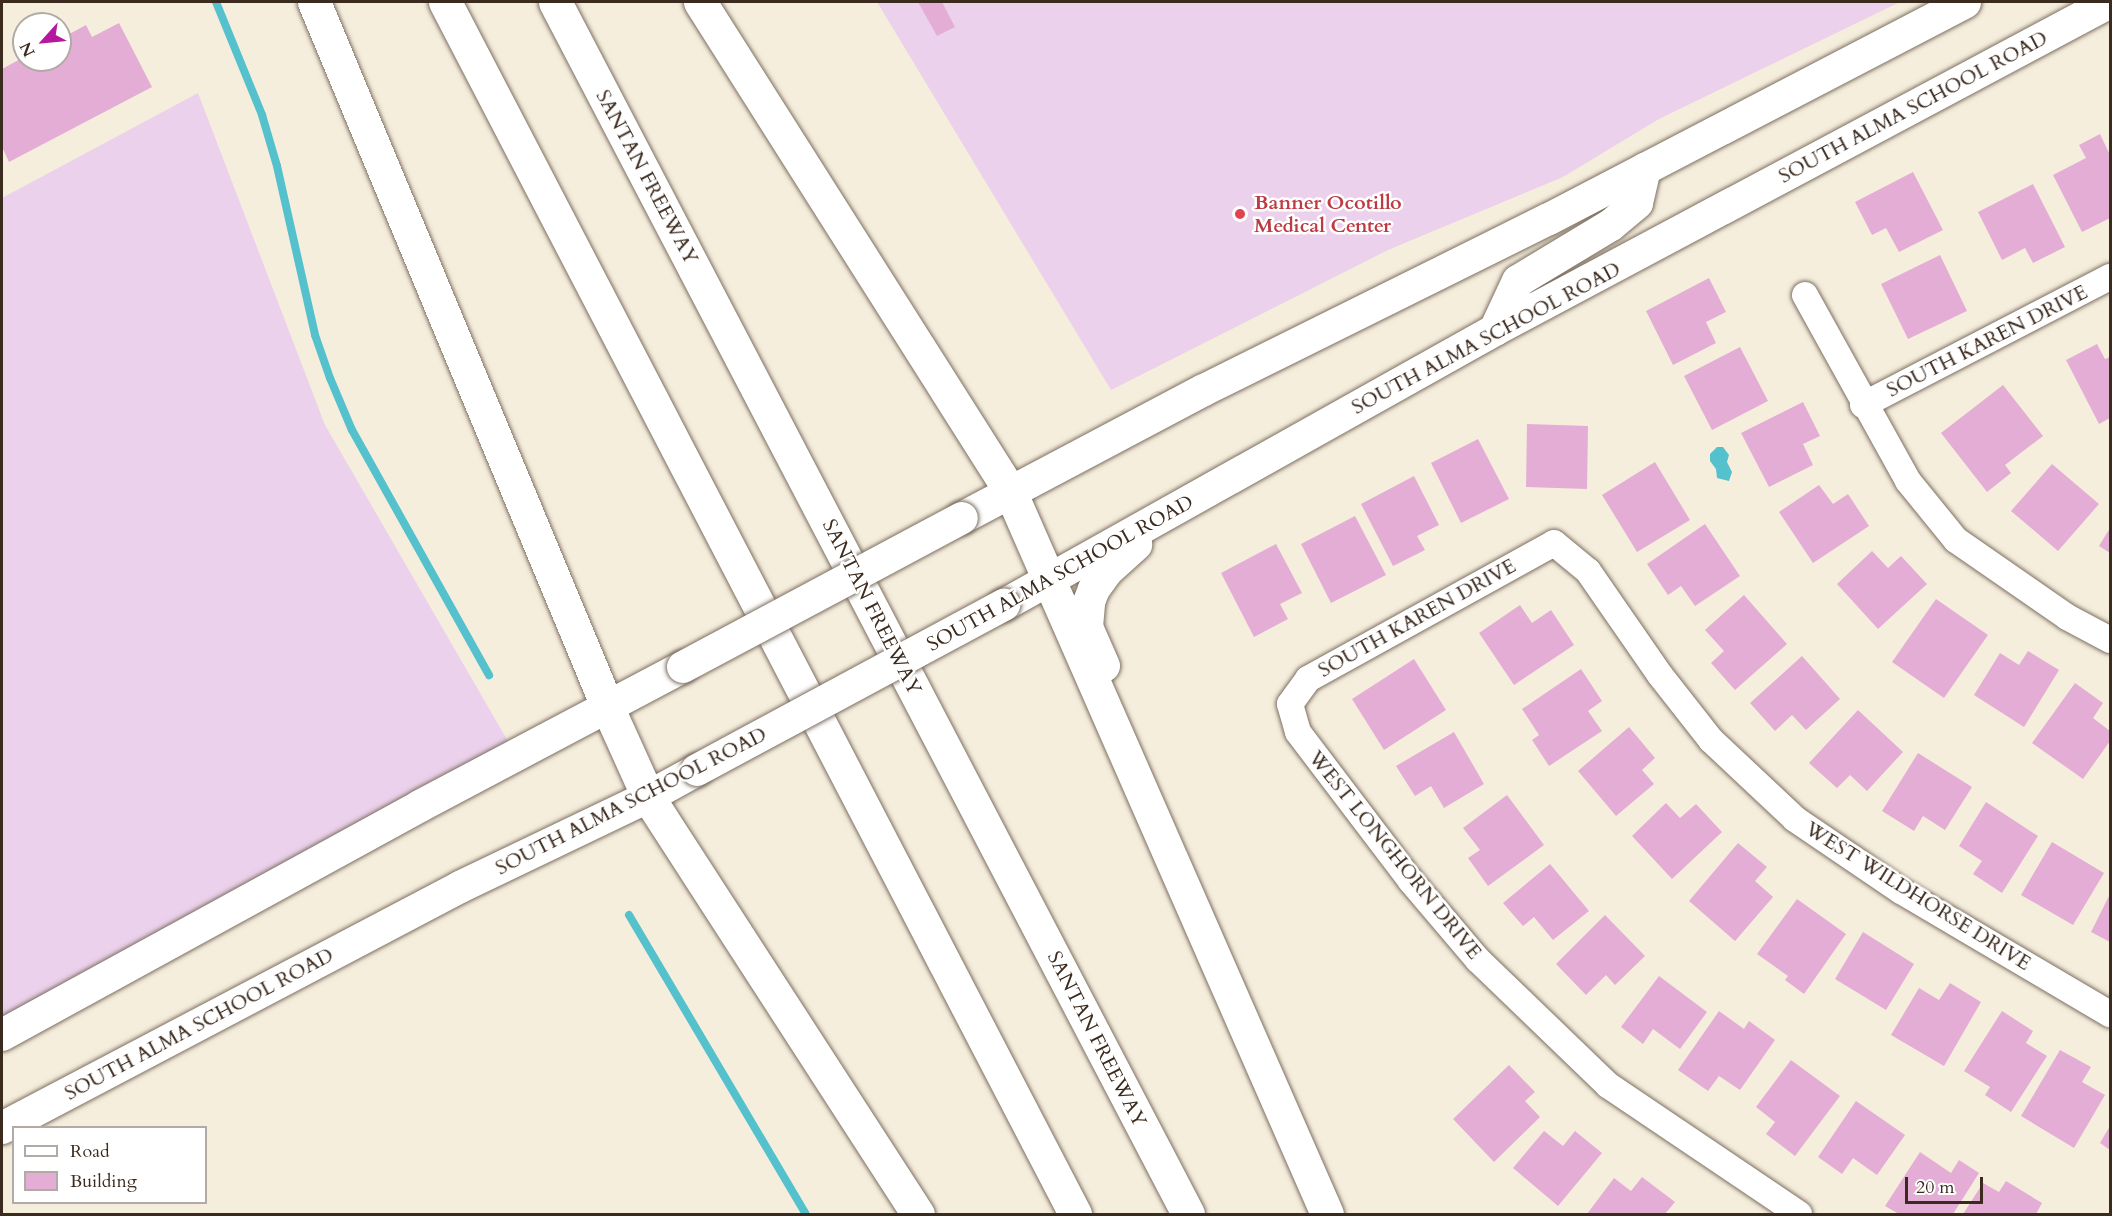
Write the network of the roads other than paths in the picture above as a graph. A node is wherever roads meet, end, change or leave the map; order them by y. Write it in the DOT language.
graph roads {
  1 [pos="314,2"];
  2 [pos="445,2"];
  3 [pos="555,2"];
  4 [pos="700,2"];
  5 [pos="1965,2"];
  6 [pos="2110,2"];
  7 [pos="1645,169"];
  8 [pos="2110,278"];
  9 [pos="1804,295"];
  10 [pos="1495,330"];
  11 [pos="1863,405"];
  12 [pos="1010,491"];
  13 [pos="1175,510"];
  14 [pos="1554,543"];
  15 [pos="1049,580"];
  16 [pos="2110,640"];
  17 [pos="1290,704"];
  18 [pos="607,706"];
  19 [pos="648,797"];
  20 [pos="2110,1014"];
  21 [pos="2,1035"];
  22 [pos="1261,1065"];
  23 [pos="2,1128"];
  24 [pos="1798,1214"];
  25 [pos="918,1215"];
  26 [pos="1075,1215"];
  27 [pos="1188,1215"];
  28 [pos="1327,1215"];
  1 -- 18 [label="highway"];
  2 -- 26 [label="highway"];
  3 -- 27 [label="highway, SANTAN FREEWAY"];
  4 -- 12 [label="highway"];
  5 -- 7 [label="main road"];
  6 -- 10 [label="main road, SOUTH ALMA SCHOOL ROAD"];
  7 -- 10 [label="main road"];
  7 -- 12 [label="main road"];
  8 -- 11 [label="street, SOUTH KAREN DRIVE"];
  9 -- 11 [label="street"];
  10 -- 13 [label="main road, SOUTH ALMA SCHOOL ROAD"];
  11 -- 16 [label="street"];
  12 -- 15 [label="highway"];
  12 -- 18 [label="main road, bridge"];
  13 -- 15 [label="main road, SOUTH ALMA SCHOOL ROAD"];
  13 -- 22 [label="main road"];
  14 -- 17 [label="street, SOUTH KAREN DRIVE"];
  14 -- 20 [label="street, WEST WILDHORSE DRIVE"];
  15 -- 19 [label="main road, SOUTH ALMA SCHOOL ROAD, bridge"];
  15 -- 22 [label="highway"];
  17 -- 24 [label="street, WEST LONGHORN DRIVE"];
  18 -- 19 [label="highway"];
  18 -- 21 [label="main road"];
  19 -- 23 [label="main road, SOUTH ALMA SCHOOL ROAD"];
  19 -- 25 [label="highway"];
  22 -- 28 [label="highway"];
}
